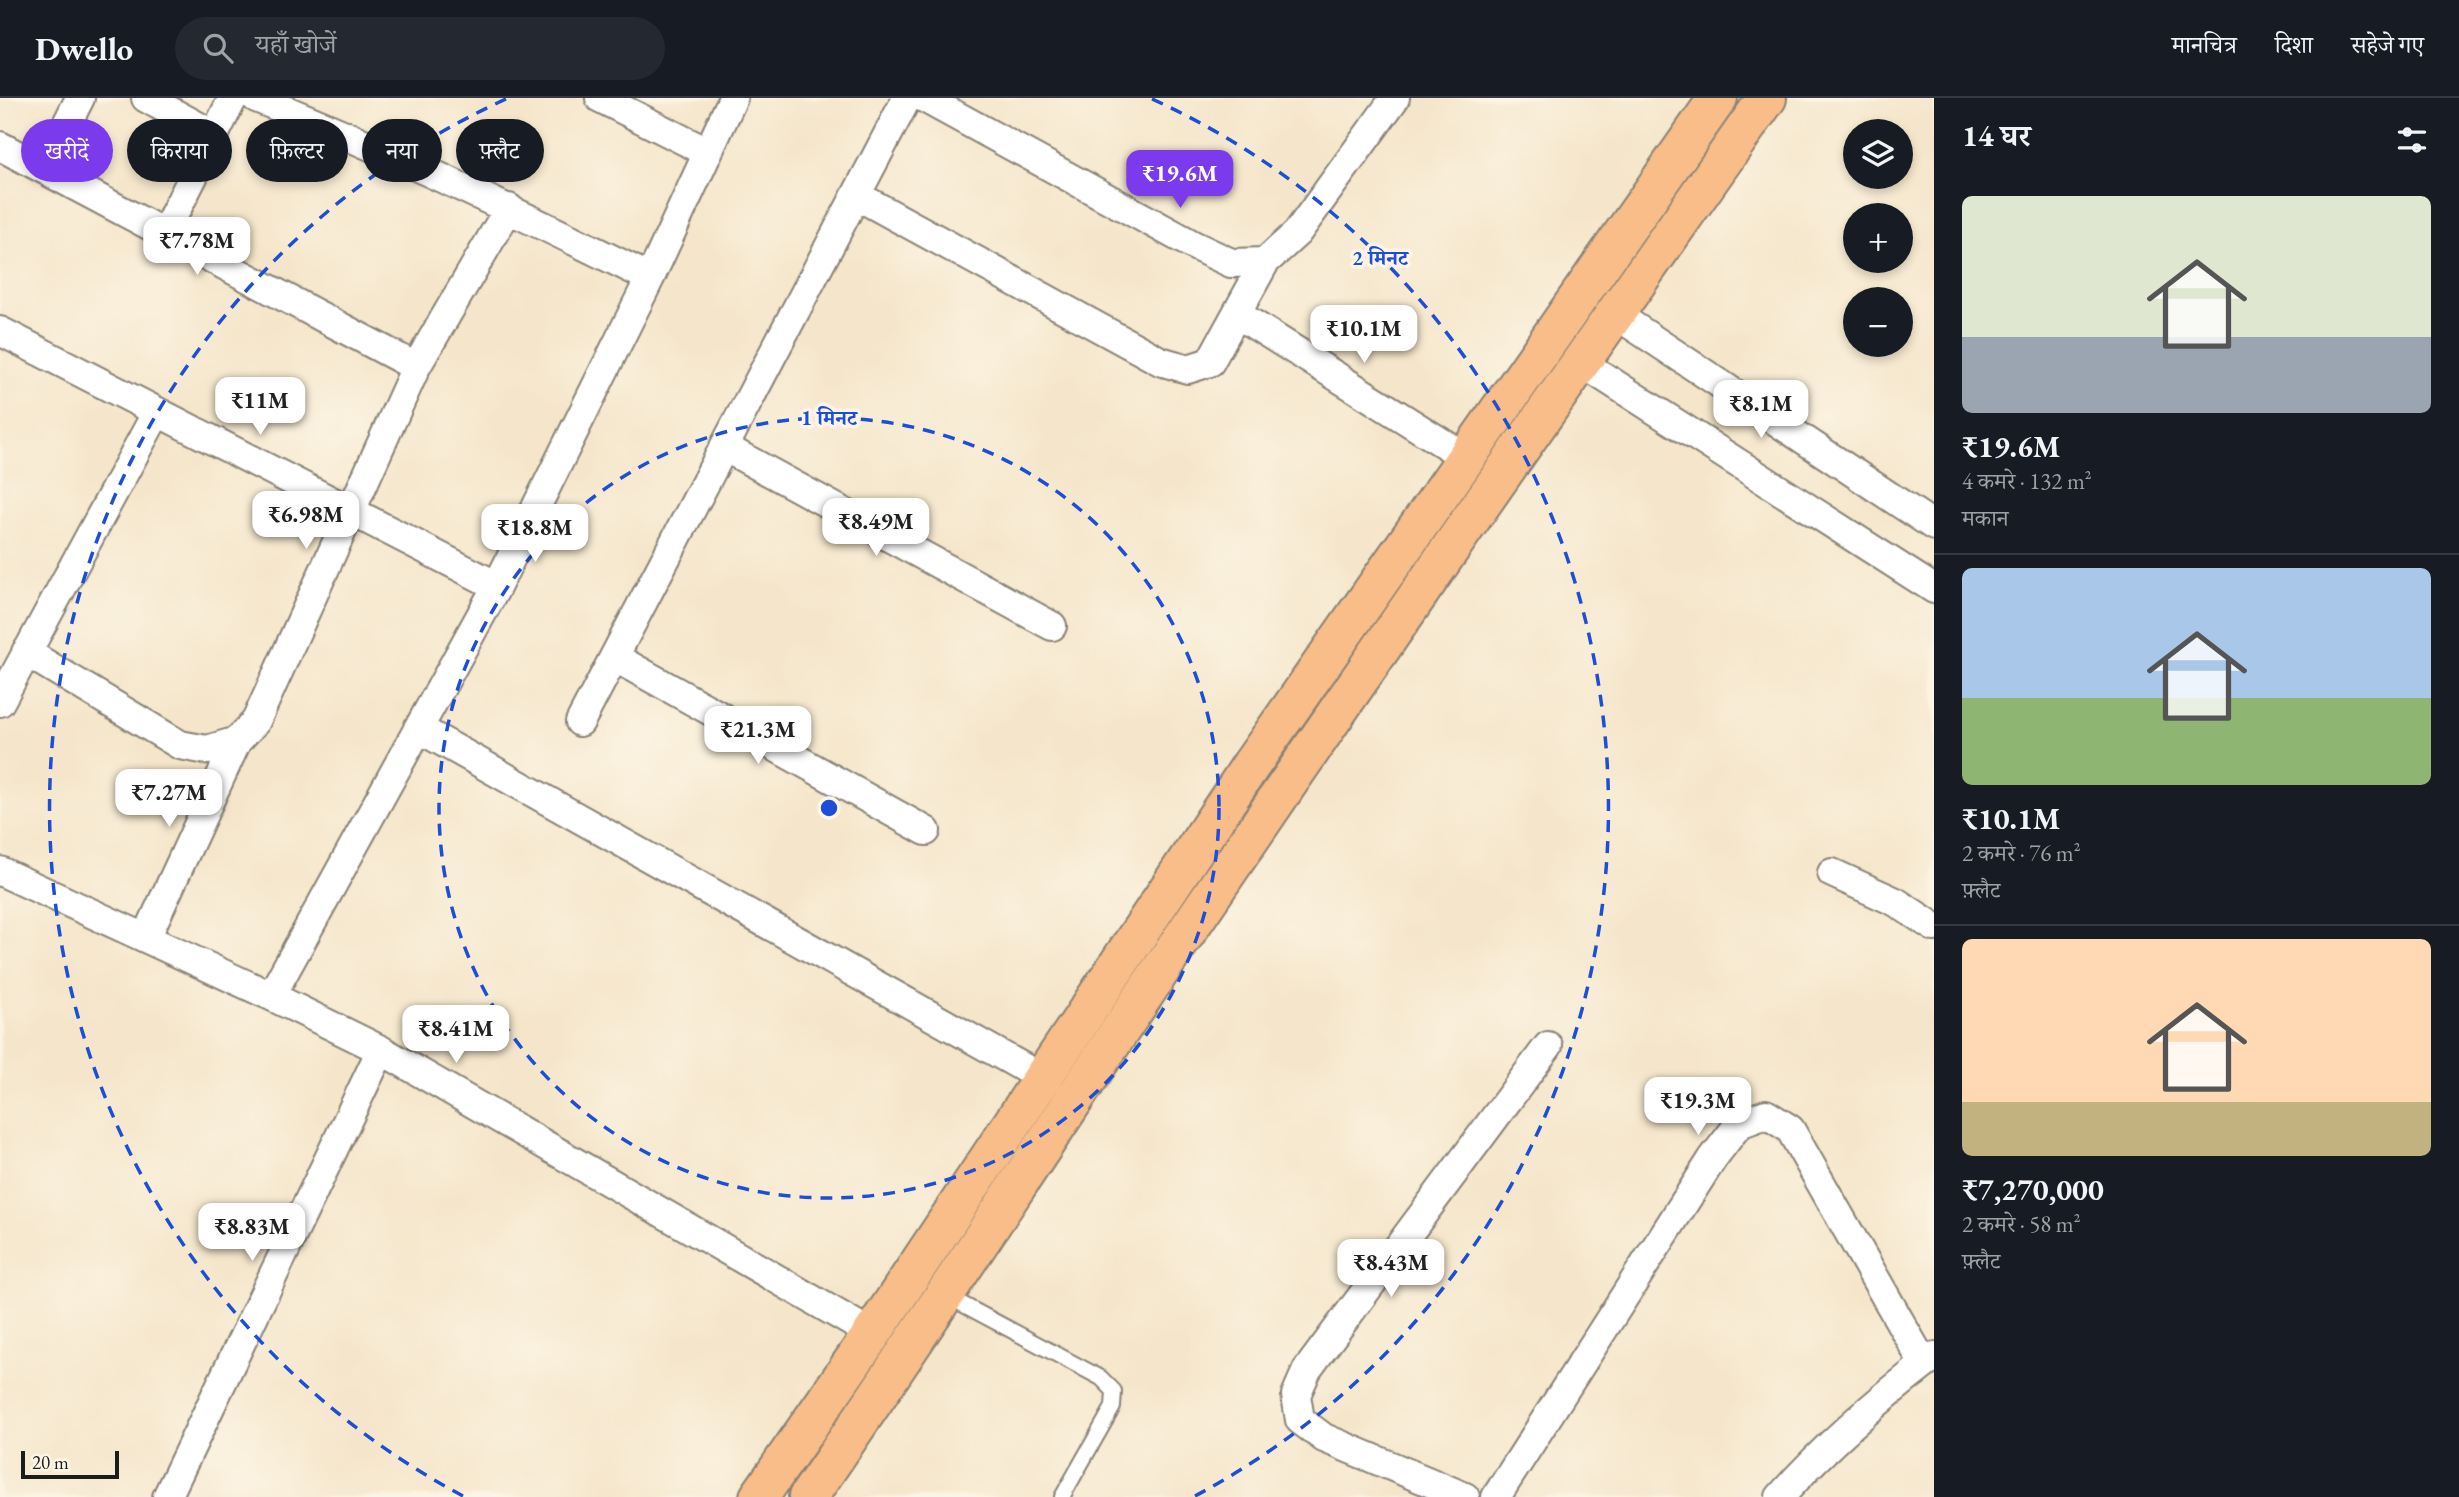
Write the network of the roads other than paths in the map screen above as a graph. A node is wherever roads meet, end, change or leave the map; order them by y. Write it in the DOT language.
graph roads {
  1 [pos="80,98"];
  2 [pos="146,98"];
  3 [pos="233,98"];
  4 [pos="256,98"];
  5 [pos="600,98"];
  6 [pos="733,98"];
  7 [pos="907,98"];
  8 [pos="925,98"];
  9 [pos="1395,98"];
  10 [pos="1718,98"];
  11 [pos="1767,98"];
  12 [pos="69,119"];
  13 [pos="185,119"];
  14 [pos="222,119"];
  15 [pos="0,146"];
  16 [pos="707,152"];
  17 [pos="21,157"];
  18 [pos="69,182"];
  19 [pos="190,182"];
  20 [pos="856,195"];
  21 [pos="509,208"];
  22 [pos="165,232"];
  23 [pos="1265,262"];
  24 [pos="650,278"];
  25 [pos="1237,314"];
  26 [pos="1615,314"];
  27 [pos="4,343"];
  28 [pos="1583,363"];
  29 [pos="416,367"];
  30 [pos="157,412"];
  31 [pos="724,447"];
  32 [pos="1465,457"];
  33 [pos="351,512"];
  34 [pos="1934,526"];
  35 [pos="497,586"];
  36 [pos="1934,589"];
  37 [pos="1361,607"];
  38 [pos="1052,626"];
  39 [pos="1394,628"];
  40 [pos="26,652"];
  41 [pos="614,657"];
  42 [pos="0,702"];
  43 [pos="580,722"];
  44 [pos="418,728"];
  45 [pos="237,741"];
  46 [pos="926,831"];
  47 [pos="0,871"];
  48 [pos="1832,873"];
  49 [pos="1934,927"];
  50 [pos="146,938"];
  51 [pos="271,996"];
  52 [pos="1548,1046"];
  53 [pos="381,1050"];
  54 [pos="1042,1078"];
  55 [pos="946,1296"];
  56 [pos="872,1334"];
  57 [pos="1929,1360"];
  58 [pos="167,1497"];
  59 [pos="759,1497"];
  60 [pos="808,1497"];
  61 [pos="1062,1497"];
  62 [pos="1465,1497"];
  63 [pos="1496,1497"];
  64 [pos="1780,1497"];
  1 -- 12 [label="street"];
  2 -- 13 [label="street"];
  3 -- 14 [label="street"];
  4 -- 21 [label="street"];
  5 -- 16 [label="street"];
  6 -- 16 [label="street"];
  7 -- 20 [label="street"];
  8 -- 23 [label="street"];
  9 -- 23 [label="street"];
  10 -- 32 [label="main road"];
  11 -- 26 [label="main road"];
  15 -- 17 [label="street"];
  16 -- 24 [label="street"];
  18 -- 22 [label="street"];
  19 -- 22 [label="street"];
  20 -- 25 [label="street"];
  20 -- 31 [label="street"];
  21 -- 24 [label="street"];
  21 -- 29 [label="street"];
  22 -- 29 [label="street"];
  23 -- 25 [label="street"];
  24 -- 35 [label="street"];
  25 -- 32 [label="street"];
  26 -- 28 [label="main road"];
  26 -- 34 [label="street"];
  27 -- 30 [label="street"];
  28 -- 36 [label="street"];
  28 -- 39 [label="main road"];
  29 -- 33 [label="street"];
  30 -- 33 [label="street"];
  30 -- 40 [label="street"];
  31 -- 38 [label="street"];
  31 -- 41 [label="street"];
  32 -- 37 [label="main road"];
  33 -- 35 [label="street"];
  33 -- 45 [label="street"];
  35 -- 44 [label="street"];
  37 -- 39 [label="main road"];
  37 -- 54 [label="main road"];
  39 -- 55 [label="main road"];
  40 -- 42 [label="street"];
  40 -- 45 [label="street"];
  41 -- 43 [label="street"];
  41 -- 46 [label="street"];
  44 -- 51 [label="street"];
  44 -- 54 [label="street"];
  45 -- 50 [label="street"];
  47 -- 50 [label="street"];
  48 -- 49 [label="street"];
  50 -- 51 [label="street"];
  51 -- 53 [label="street"];
  52 -- 62 [label="street"];
  53 -- 56 [label="street"];
  53 -- 58 [label="street"];
  54 -- 56 [label="main road"];
  55 -- 60 [label="main road"];
  55 -- 61 [label="lane"];
  56 -- 59 [label="main road"];
  57 -- 63 [label="street"];
  57 -- 64 [label="street"];
}
